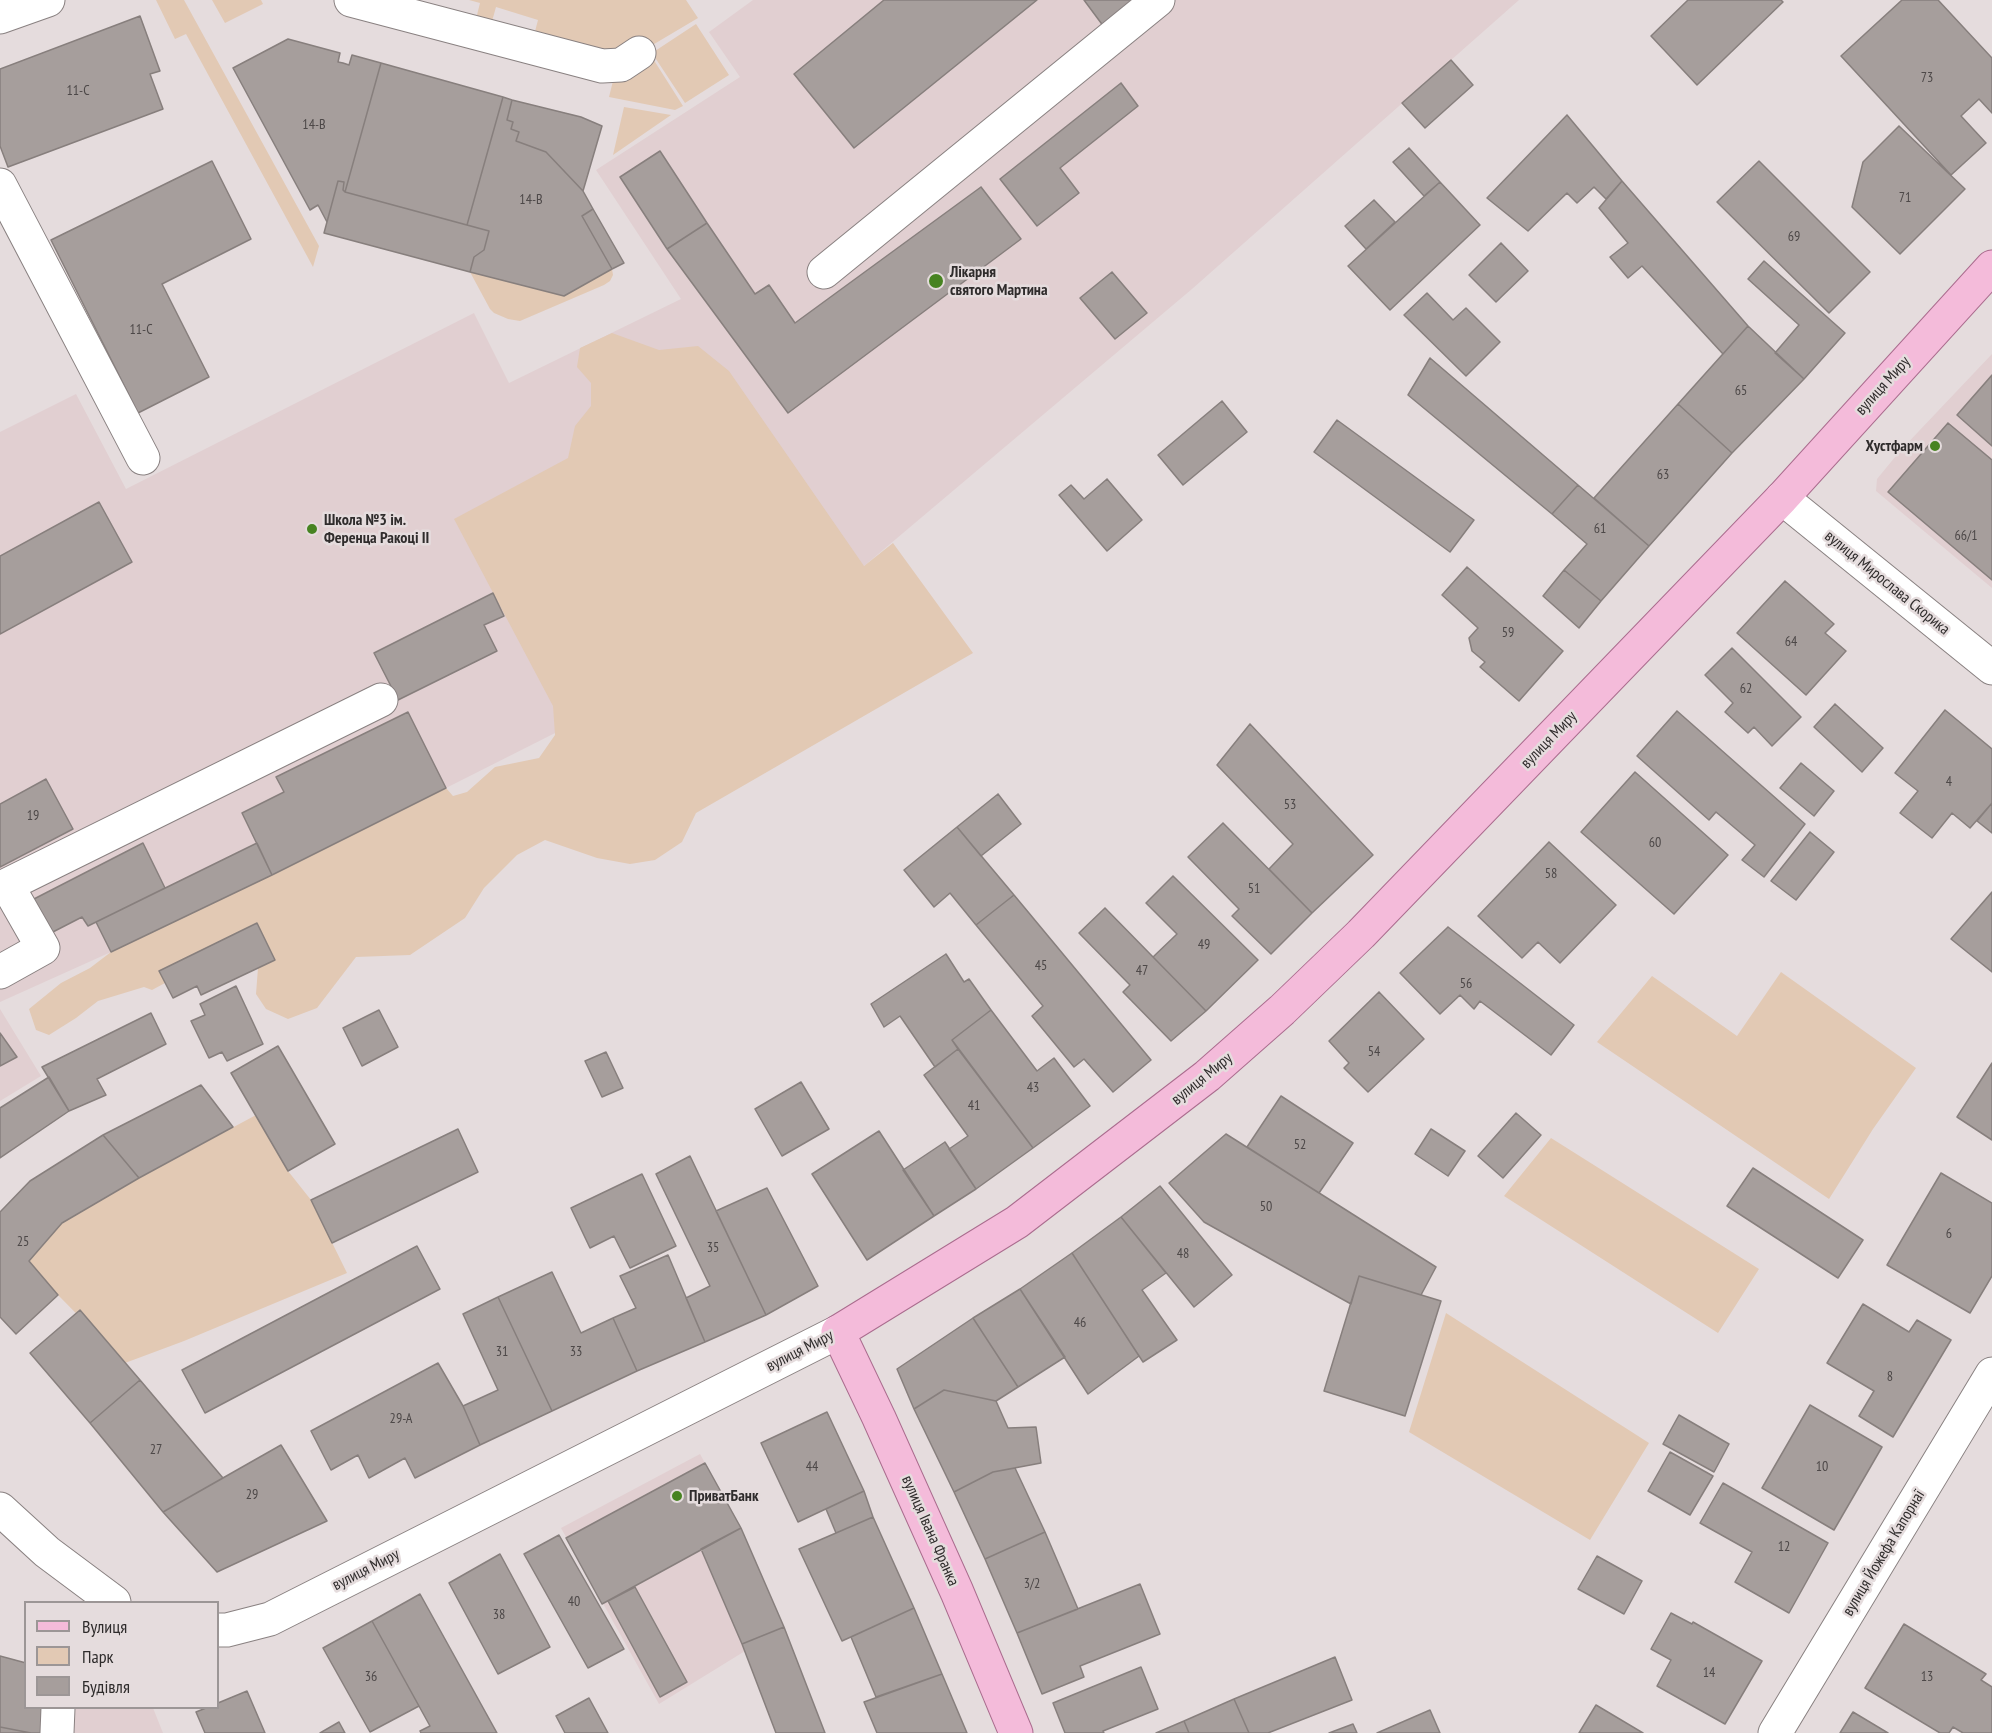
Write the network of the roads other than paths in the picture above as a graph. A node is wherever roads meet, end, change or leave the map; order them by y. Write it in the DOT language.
graph roads {
  1 [pos="48,0"];
  2 [pos="351,0"];
  3 [pos="1158,0"];
  4 [pos="0,17"];
  5 [pos="639,53"];
  6 [pos="0,185"];
  7 [pos="1992,267"];
  8 [pos="824,272"];
  9 [pos="143,458"];
  10 [pos="1782,498"];
  11 [pos="1992,668"];
  12 [pos="381,700"];
  13 [pos="0,972"];
  14 [pos="838,1332"];
  15 [pos="1992,1374"];
  16 [pos="0,1509"];
  17 [pos="103,1599"];
  18 [pos="219,1630"];
  19 [pos="58,1709"];
  20 [pos="57,1733"];
  21 [pos="1016,1733"];
  22 [pos="1776,1733"];
  1 -- 4 [label="street"];
  2 -- 5 [label="street"];
  3 -- 8 [label="street"];
  6 -- 9 [label="street"];
  7 -- 10 [label="main road, вулиця Миру"];
  10 -- 11 [label="street, вулиця Мирослава Скорика"];
  10 -- 14 [label="main road, вулиця Миру"];
  12 -- 13 [label="street"];
  14 -- 18 [label="street, вулиця Миру"];
  14 -- 21 [label="main road, вулиця Івана Франка"];
  15 -- 22 [label="street, вулиця Йожефа Капорнаї"];
  16 -- 17 [label="street"];
  19 -- 20 [label="street"];
}
